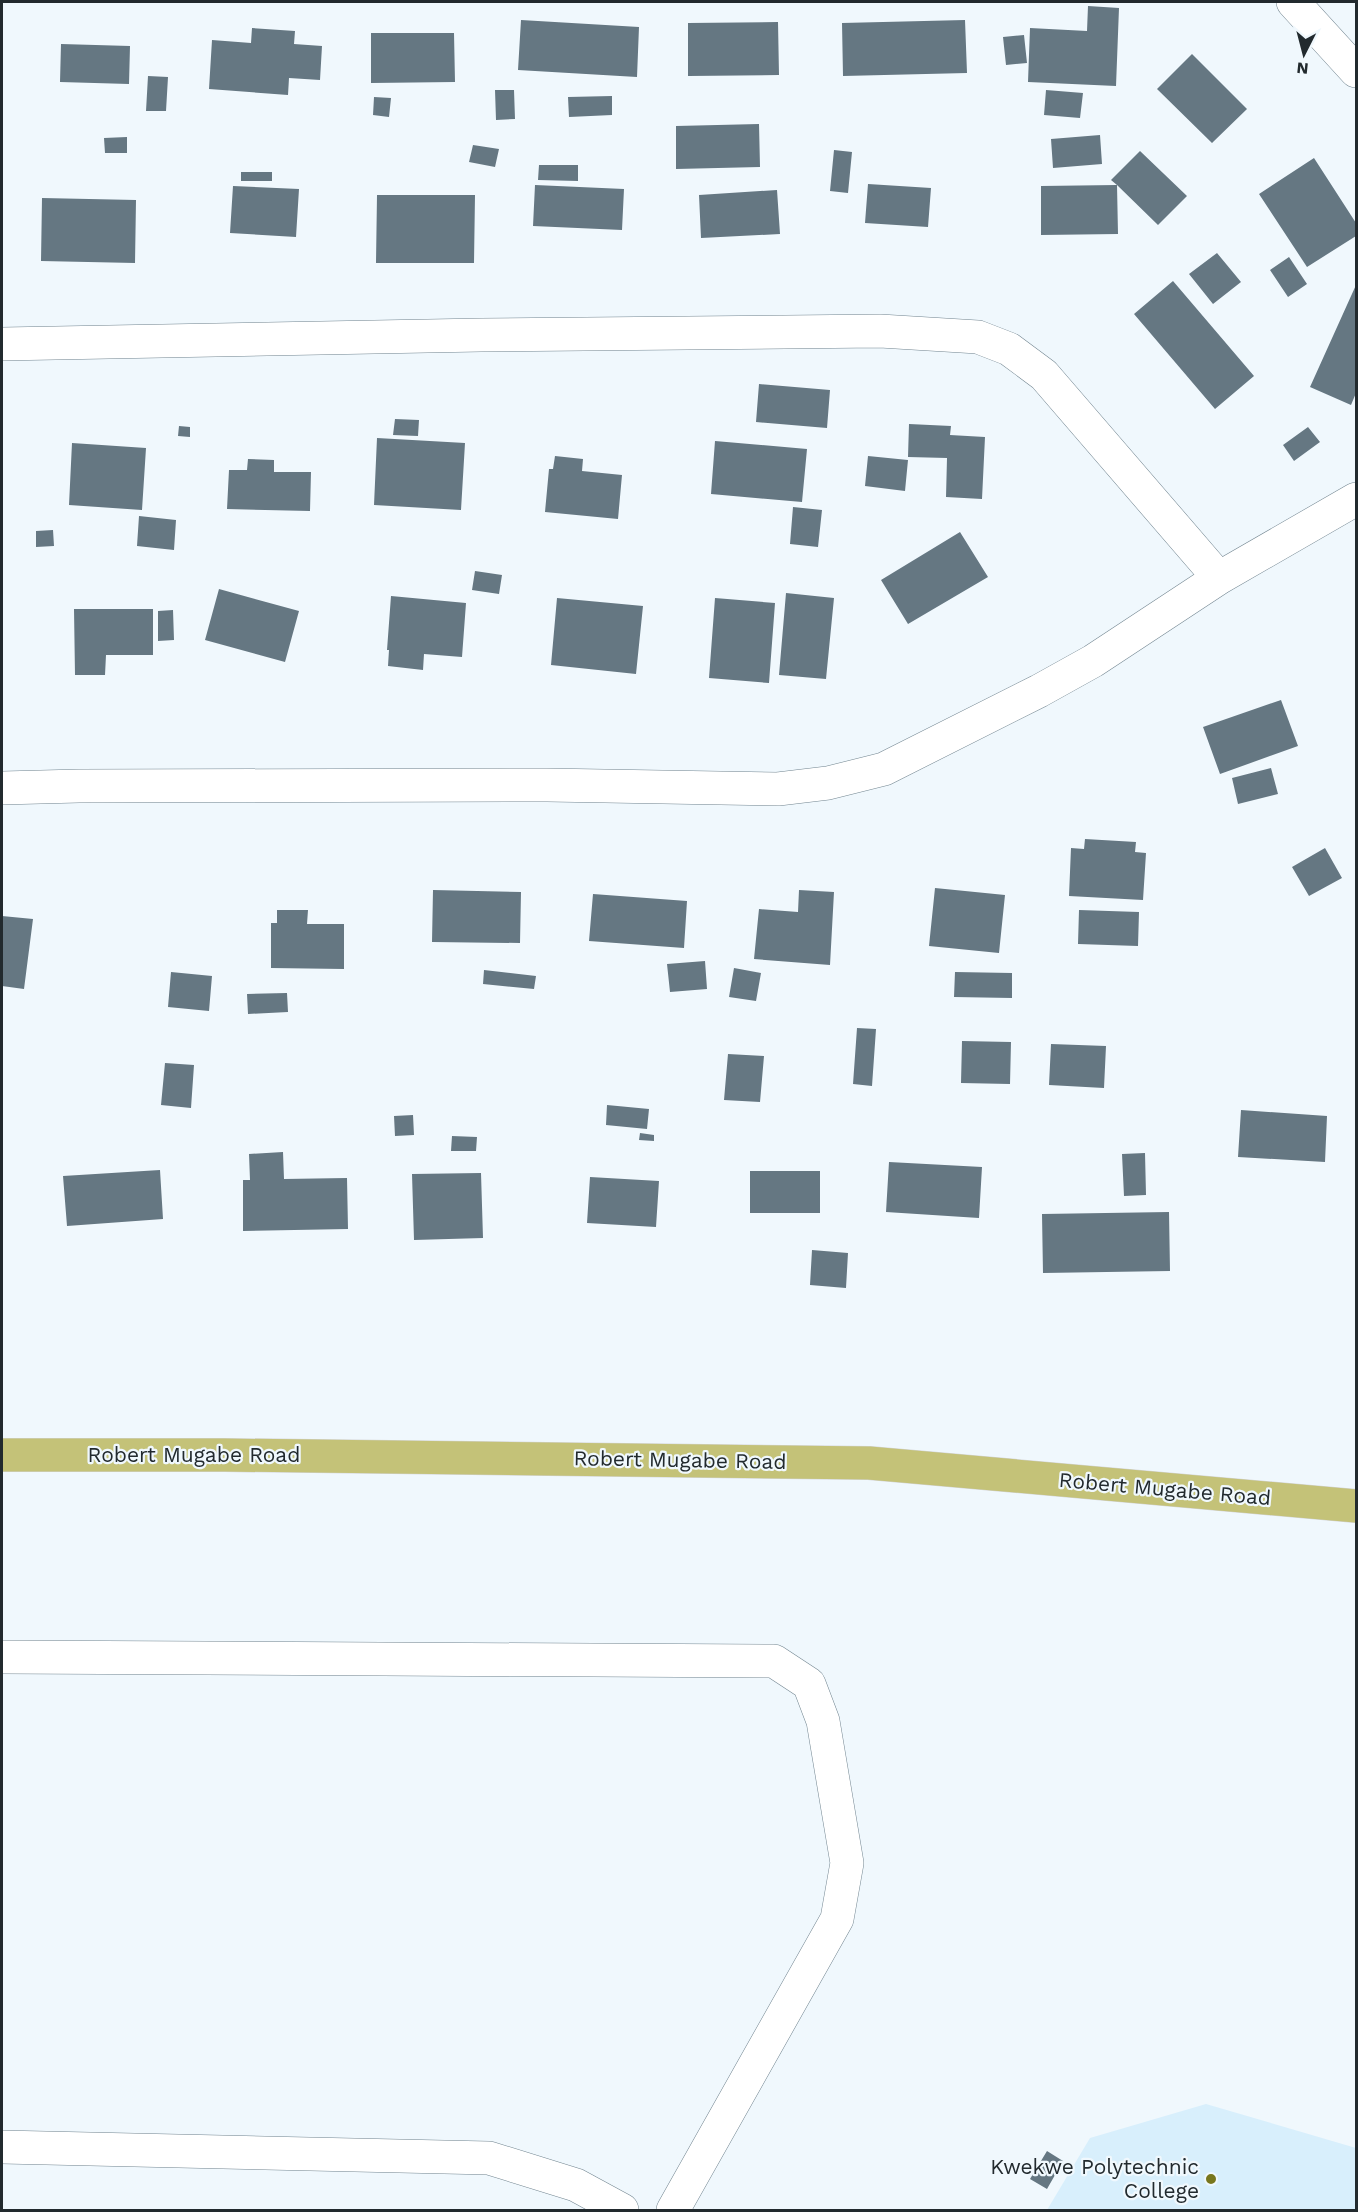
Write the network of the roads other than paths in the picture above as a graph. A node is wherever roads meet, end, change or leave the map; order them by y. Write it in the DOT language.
graph roads {
  1 [pos="1293,2"];
  2 [pos="1356,71"];
  3 [pos="2,344"];
  4 [pos="1356,499"];
  5 [pos="1220,578"];
  6 [pos="2,788"];
  7 [pos="2,1455"];
  8 [pos="1356,1506"];
  9 [pos="2,1657"];
  10 [pos="2,2147"];
  11 [pos="621,2211"];
  12 [pos="673,2211"];
  1 -- 2 [label="street"];
  3 -- 5 [label="street"];
  4 -- 5 [label="street"];
  5 -- 6 [label="street"];
  7 -- 8 [label="main road, Robert Mugabe Road"];
  9 -- 12 [label="street"];
  10 -- 11 [label="street"];
}
